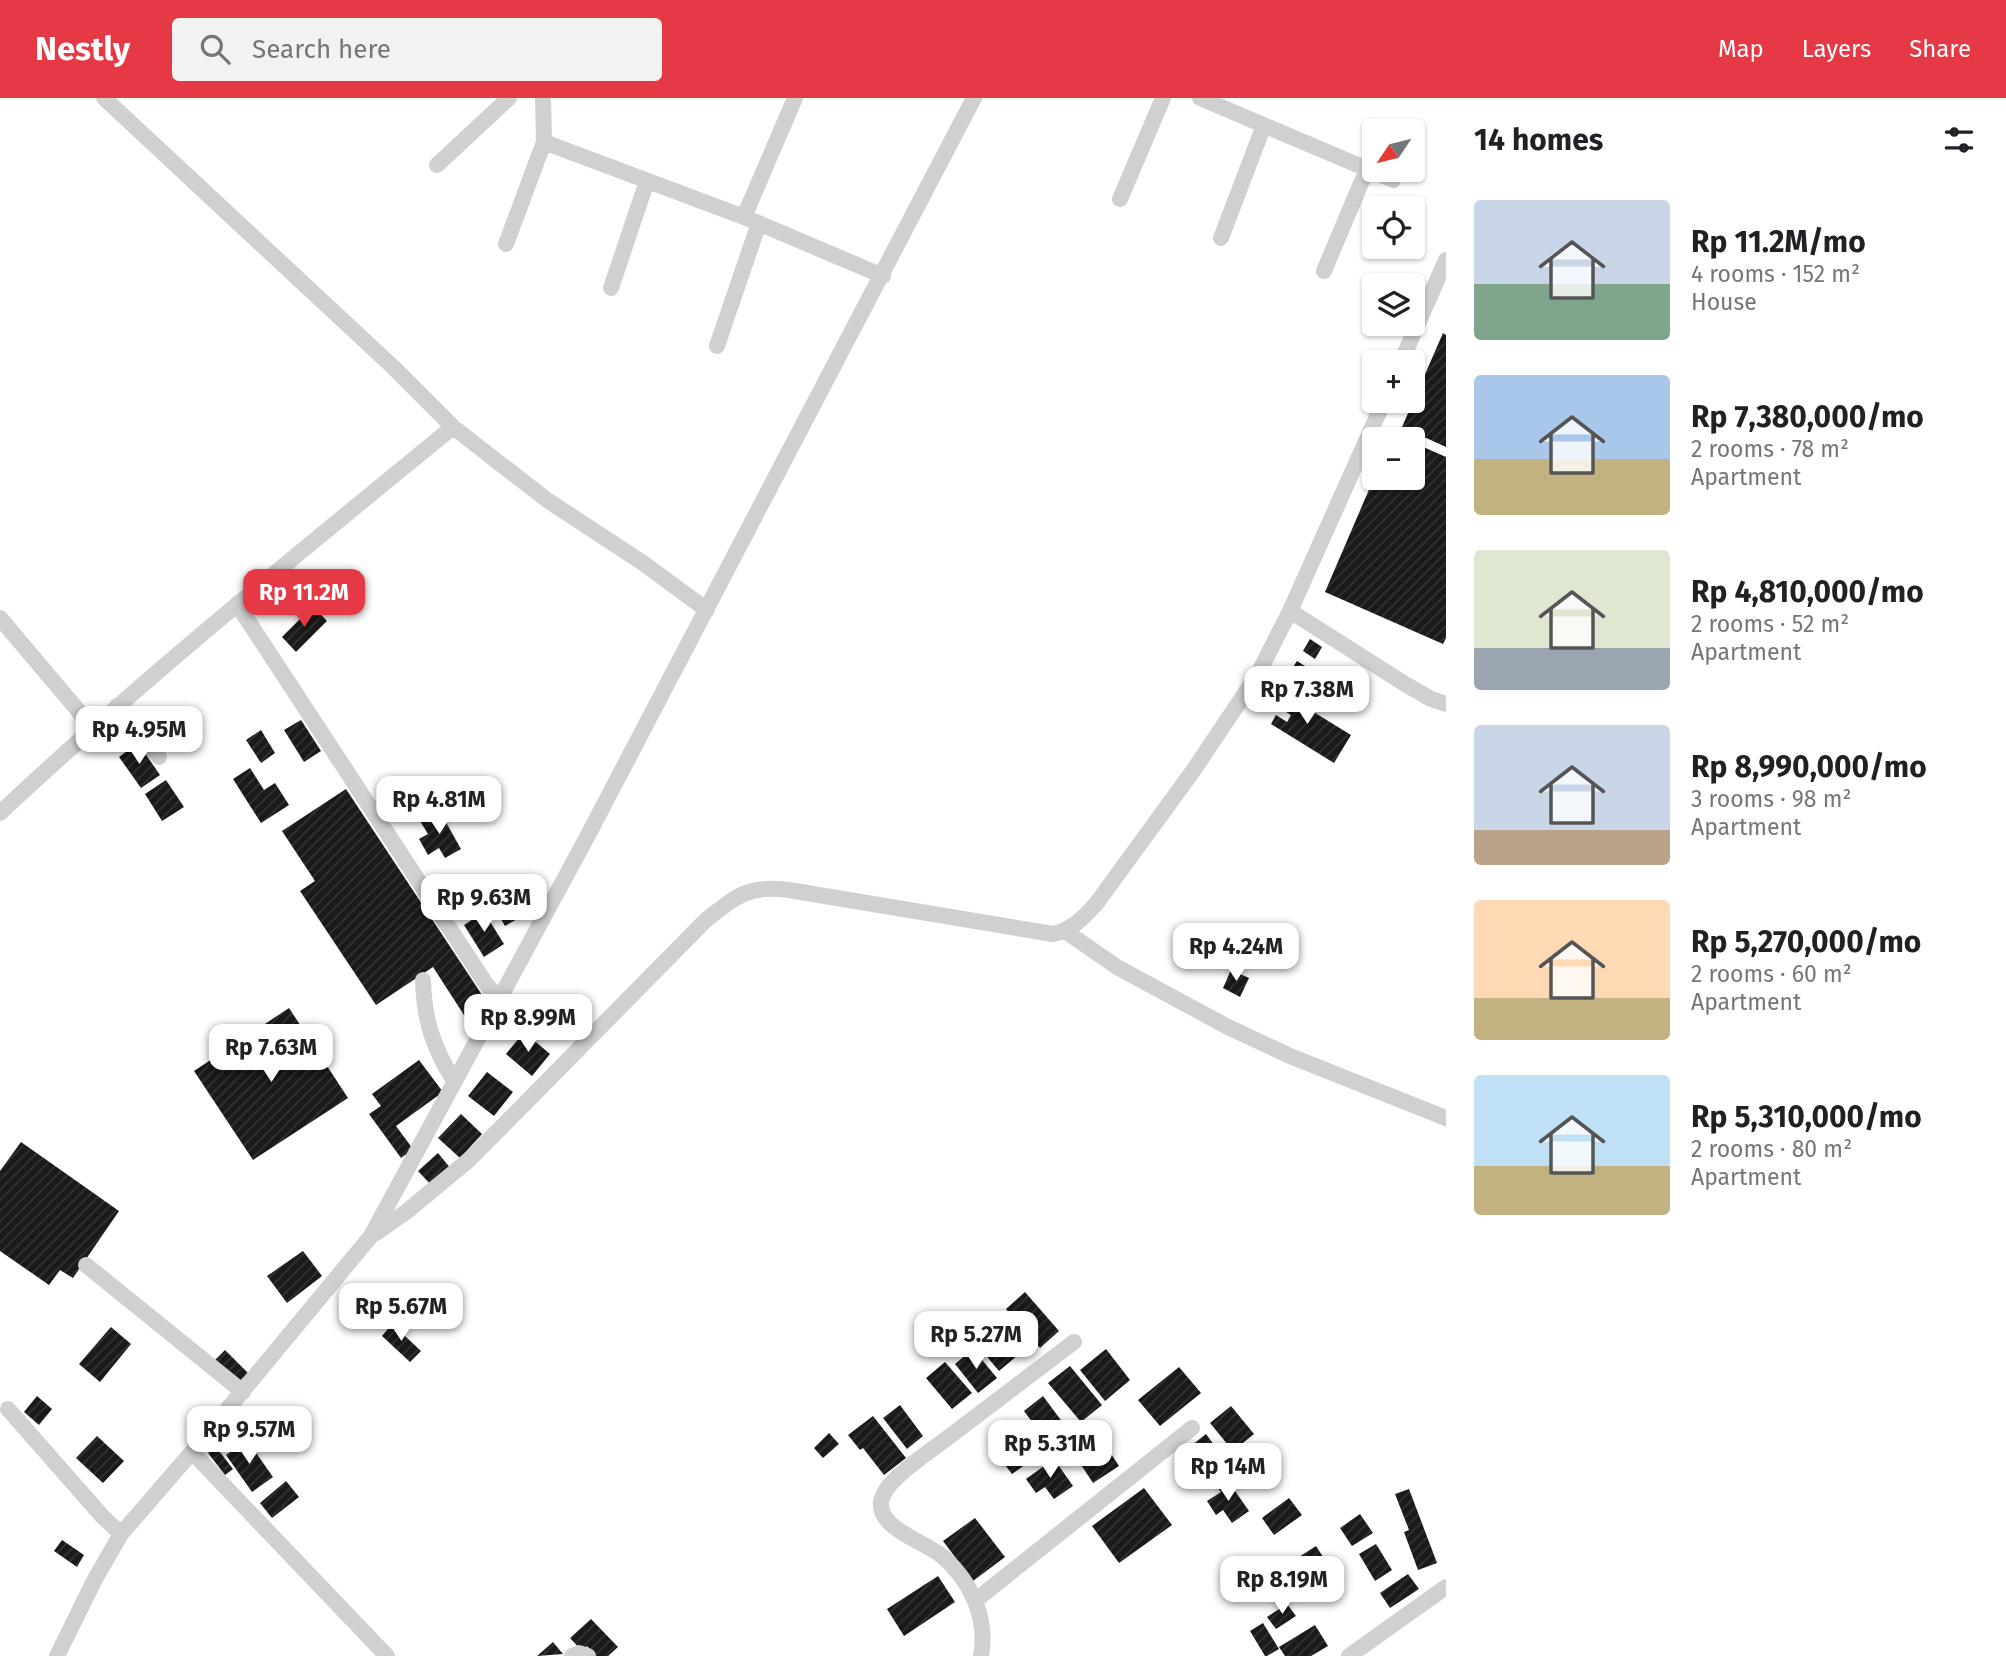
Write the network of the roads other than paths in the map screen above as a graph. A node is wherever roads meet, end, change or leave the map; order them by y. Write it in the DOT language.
graph roads {
  1 [pos="104,98"];
  2 [pos="509,98"];
  3 [pos="543,98"];
  4 [pos="795,98"];
  5 [pos="974,98"];
  6 [pos="1163,98"];
  7 [pos="1200,98"];
  8 [pos="1264,125"];
  9 [pos="544,142"];
  10 [pos="437,165"];
  11 [pos="1362,167"];
  12 [pos="646,181"];
  13 [pos="1362,181"];
  14 [pos="1120,199"];
  15 [pos="751,220"];
  16 [pos="1221,238"];
  17 [pos="506,244"];
  18 [pos="1446,260"];
  19 [pos="1324,271"];
  20 [pos="883,276"];
  21 [pos="611,288"];
  22 [pos="717,346"];
  23 [pos="1406,350"];
  24 [pos="1379,413"];
  25 [pos="453,427"];
  26 [pos="237,604"];
  27 [pos="707,610"];
  28 [pos="1290,611"];
  29 [pos="0,618"];
  30 [pos="1446,704"];
  31 [pos="117,706"];
  32 [pos="92,727"];
  33 [pos="159,757"];
  34 [pos="0,813"];
  35 [pos="1065,932"];
  36 [pos="423,980"];
  37 [pos="498,998"];
  38 [pos="454,1081"];
  39 [pos="1446,1118"];
  40 [pos="371,1237"];
  41 [pos="86,1265"];
  42 [pos="1074,1342"];
  43 [pos="243,1392"];
  44 [pos="8,1409"];
  45 [pos="1192,1428"];
  46 [pos="192,1452"];
  47 [pos="121,1534"];
  48 [pos="1446,1587"];
  49 [pos="976,1600"];
  50 [pos="57,1656"];
  51 [pos="387,1656"];
  52 [pos="572,1656"];
  53 [pos="589,1656"];
  54 [pos="981,1656"];
  55 [pos="1349,1656"];
  1 -- 25 [label="street"];
  2 -- 10 [label="street"];
  3 -- 9 [label="street"];
  4 -- 15 [label="street"];
  5 -- 20 [label="street"];
  6 -- 14 [label="street"];
  7 -- 8 [label="street"];
  8 -- 11 [label="street"];
  8 -- 16 [label="street"];
  9 -- 12 [label="street"];
  9 -- 17 [label="street"];
  12 -- 15 [label="street"];
  12 -- 21 [label="street"];
  13 -- 19 [label="street"];
  15 -- 20 [label="street"];
  15 -- 22 [label="street"];
  18 -- 23 [label="street"];
  20 -- 27 [label="street"];
  24 -- 28 [label="street"];
  25 -- 26 [label="street"];
  25 -- 27 [label="street"];
  26 -- 31 [label="street"];
  26 -- 37 [label="street"];
  27 -- 37 [label="street"];
  28 -- 30 [label="street"];
  28 -- 35 [label="street"];
  29 -- 32 [label="street"];
  31 -- 32 [label="street"];
  31 -- 33 [label="street"];
  32 -- 34 [label="street"];
  35 -- 39 [label="street"];
  35 -- 40 [label="street"];
  36 -- 38 [label="street"];
  37 -- 38 [label="street"];
  38 -- 40 [label="street"];
  40 -- 43 [label="street"];
  41 -- 43 [label="street"];
  42 -- 49 [label="street"];
  43 -- 46 [label="street"];
  44 -- 47 [label="street"];
  45 -- 49 [label="street"];
  46 -- 47 [label="street"];
  46 -- 51 [label="street"];
  47 -- 50 [label="street"];
  48 -- 55 [label="street"];
  49 -- 54 [label="street"];
  52 -- 53 [label="street"];
}
